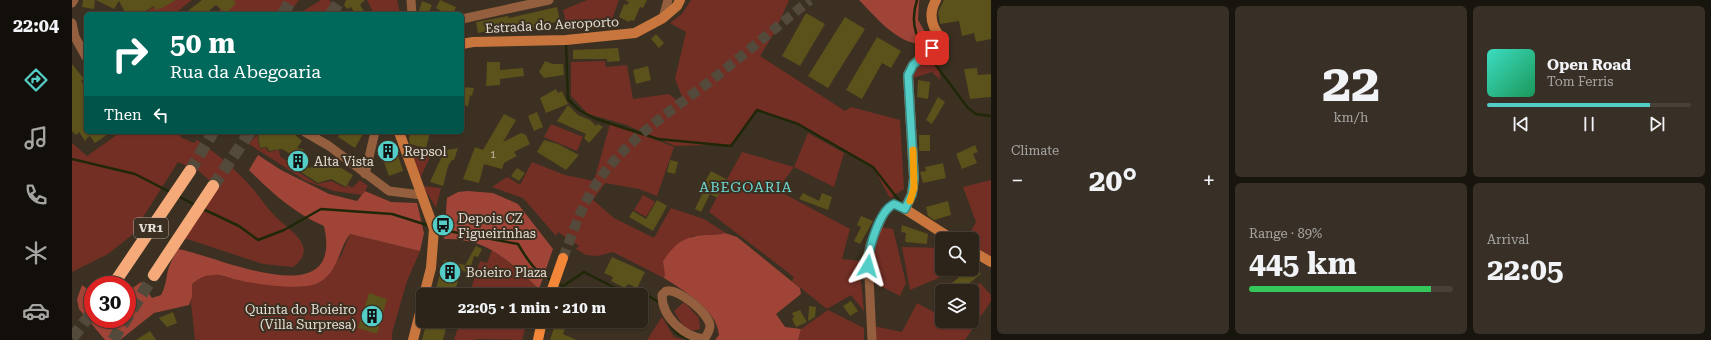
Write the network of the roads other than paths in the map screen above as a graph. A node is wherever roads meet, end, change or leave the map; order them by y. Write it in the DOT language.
graph roads {
  1 [pos="74,0"];
  2 [pos="411,0"];
  3 [pos="549,0"];
  4 [pos="668,0"];
  5 [pos="680,0"];
  6 [pos="936,0"];
  7 [pos="72,3"];
  8 [pos="412,12"];
  9 [pos="662,18"];
  10 [pos="464,19"];
  11 [pos="72,23"];
  12 [pos="464,44"];
  13 [pos="84,53"];
  14 [pos="308,134"];
  15 [pos="375,134"];
  16 [pos="400,134"];
  17 [pos="190,171"];
  18 [pos="365,174"];
  19 [pos="213,186"];
  20 [pos="422,195"];
  21 [pos="905,209"];
  22 [pos="941,232"];
  23 [pos="979,255"];
  24 [pos="563,258"];
  25 [pos="991,262"];
  26 [pos="154,275"];
  27 [pos="119,276"];
  28 [pos="426,288"];
  29 [pos="552,288"];
  30 [pos="416,328"];
  31 [pos="541,328"];
  32 [pos="413,340"];
  33 [pos="538,340"];
  34 [pos="704,340"];
  35 [pos="872,340"];
  1 -- 7 [label="street"];
  2 -- 8 [label="street"];
  3 -- 10 [label="street"];
  4 -- 9 [label="street"];
  5 -- 9 [label="main road, Estrada do Aeroporto"];
  6 -- 21 [label="main road"];
  9 -- 12 [label="main road, Estrada do Aeroporto"];
  11 -- 13 [label="street"];
  14 -- 18 [label="street"];
  15 -- 18 [label="street"];
  16 -- 20 [label="main road"];
  17 -- 27 [label="highway, VR1"];
  18 -- 20 [label="street"];
  19 -- 26 [label="highway, VR1"];
  20 -- 28 [label="main road"];
  21 -- 22 [label="main road"];
  21 -- 35 [label="street"];
  23 -- 25 [label="main road"];
  24 -- 29 [label="main road"];
  30 -- 32 [label="main road"];
  31 -- 33 [label="main road"];
  34 -- 34 [label="street"];
}
